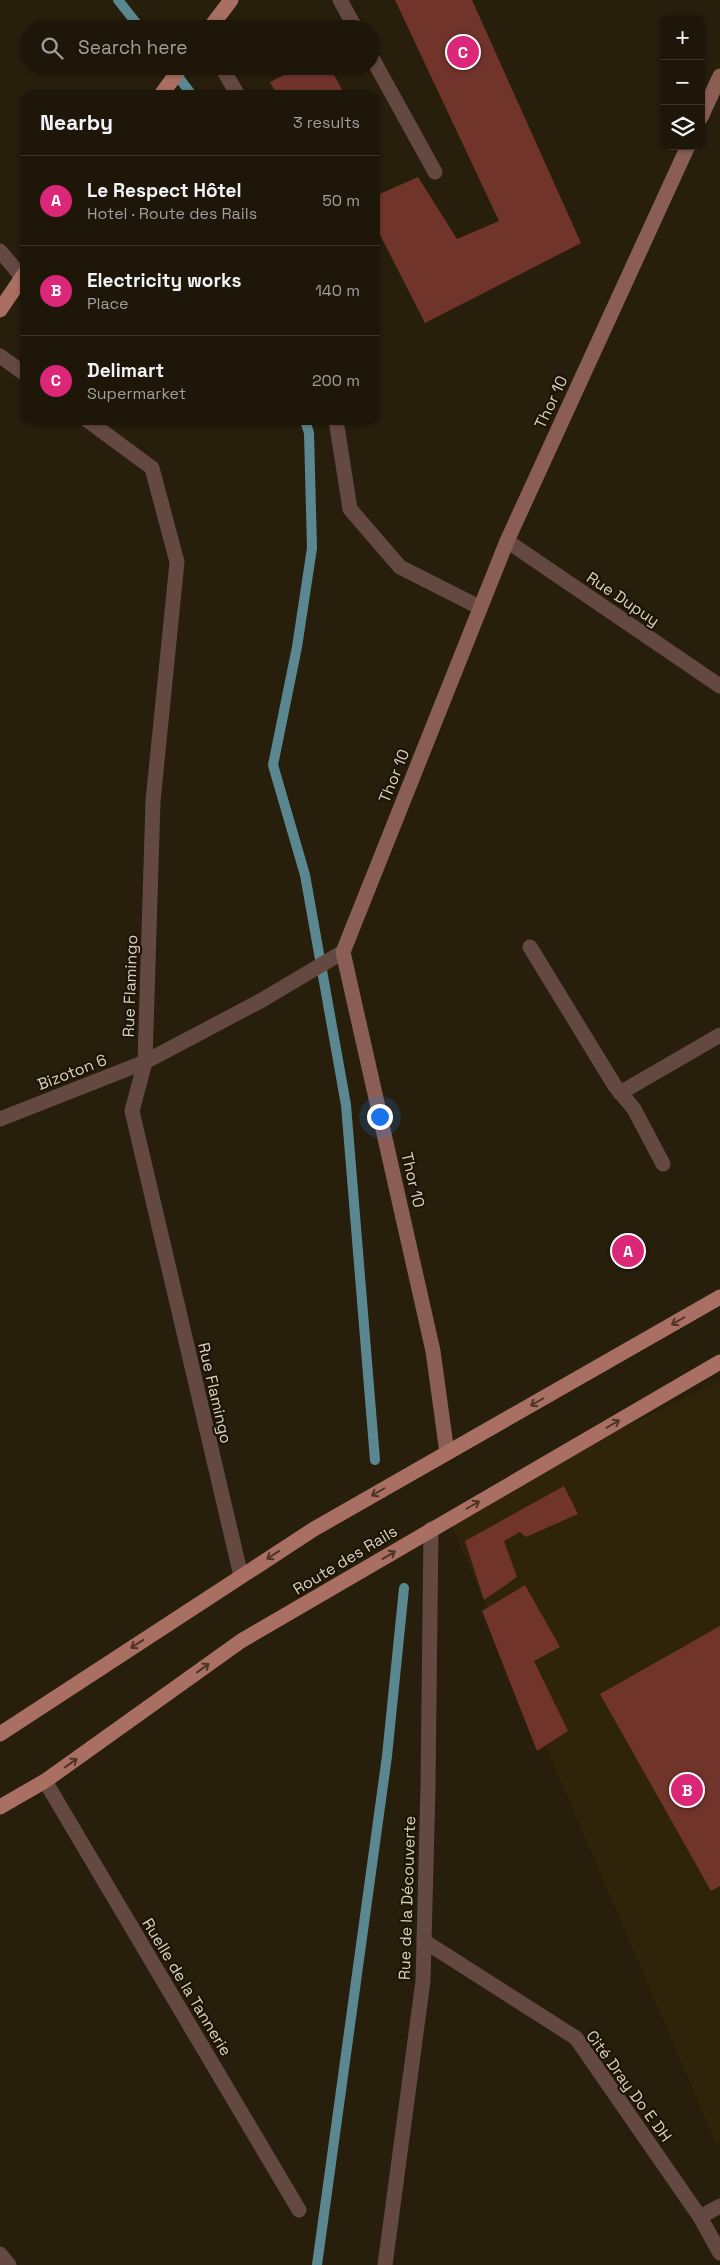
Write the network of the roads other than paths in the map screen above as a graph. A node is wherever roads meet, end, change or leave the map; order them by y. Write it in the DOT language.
graph roads {
  1 [pos="230,0"];
  2 [pos="340,0"];
  3 [pos="216,20"];
  4 [pos="351,20"];
  5 [pos="380,72"];
  6 [pos="175,75"];
  7 [pos="226,75"];
  8 [pos="720,76"];
  9 [pos="165,90"];
  10 [pos="235,90"];
  11 [pos="705,108"];
  12 [pos="686,150"];
  13 [pos="435,172"];
  14 [pos="0,251"];
  15 [pos="20,271"];
  16 [pos="20,281"];
  17 [pos="0,310"];
  18 [pos="0,356"];
  19 [pos="20,370"];
  20 [pos="94,425"];
  21 [pos="337,425"];
  22 [pos="507,541"];
  23 [pos="479,607"];
  24 [pos="720,686"];
  25 [pos="530,947"];
  26 [pos="343,952"];
  27 [pos="720,1035"];
  28 [pos="145,1062"];
  29 [pos="620,1093"];
  30 [pos="0,1119"];
  31 [pos="663,1164"];
  32 [pos="720,1297"];
  33 [pos="720,1362"];
  34 [pos="447,1453"];
  35 [pos="431,1529"];
  36 [pos="241,1576"];
  37 [pos="0,1734"];
  38 [pos="45,1781"];
  39 [pos="0,1807"];
  40 [pos="424,1941"];
  41 [pos="720,2206"];
  42 [pos="299,2210"];
  43 [pos="700,2217"];
  44 [pos="720,2253"];
  45 [pos="0,2254"];
  46 [pos="9,2265"];
  47 [pos="385,2265"];
  1 -- 3 [label="main road"];
  2 -- 4 [label="street"];
  5 -- 13 [label="street"];
  6 -- 9 [label="main road"];
  7 -- 10 [label="street"];
  8 -- 11 [label="street"];
  12 -- 22 [label="street, Thor 10"];
  14 -- 15 [label="street"];
  16 -- 17 [label="main road"];
  18 -- 19 [label="street"];
  20 -- 28 [label="street, Rue Flamingo"];
  21 -- 23 [label="street"];
  22 -- 23 [label="street, Thor 10"];
  22 -- 24 [label="street, Rue Dupuy"];
  23 -- 26 [label="street, Thor 10"];
  25 -- 29 [label="street"];
  26 -- 28 [label="street, Bizoton 6"];
  26 -- 34 [label="street, Thor 10"];
  27 -- 29 [label="street"];
  28 -- 30 [label="street, Bizoton 6"];
  28 -- 36 [label="street, Rue Flamingo"];
  29 -- 31 [label="street"];
  32 -- 34 [label="main road, one-way"];
  35 -- 33 [label="main road, Route des Rails, one-way"];
  34 -- 36 [label="main road, one-way"];
  38 -- 35 [label="main road, Route des Rails, one-way"];
  35 -- 40 [label="street, Rue de la Découverte"];
  36 -- 37 [label="main road, one-way"];
  38 -- 39 [label="main road, Route des Rails"];
  38 -- 42 [label="street, Ruelle de la Tannerie"];
  40 -- 43 [label="street, Cité Dray Do E DH"];
  40 -- 47 [label="street, Rue de la Découverte"];
  41 -- 43 [label="street"];
  43 -- 44 [label="street, Cité Dray Do E DH"];
  45 -- 46 [label="street"];
}
